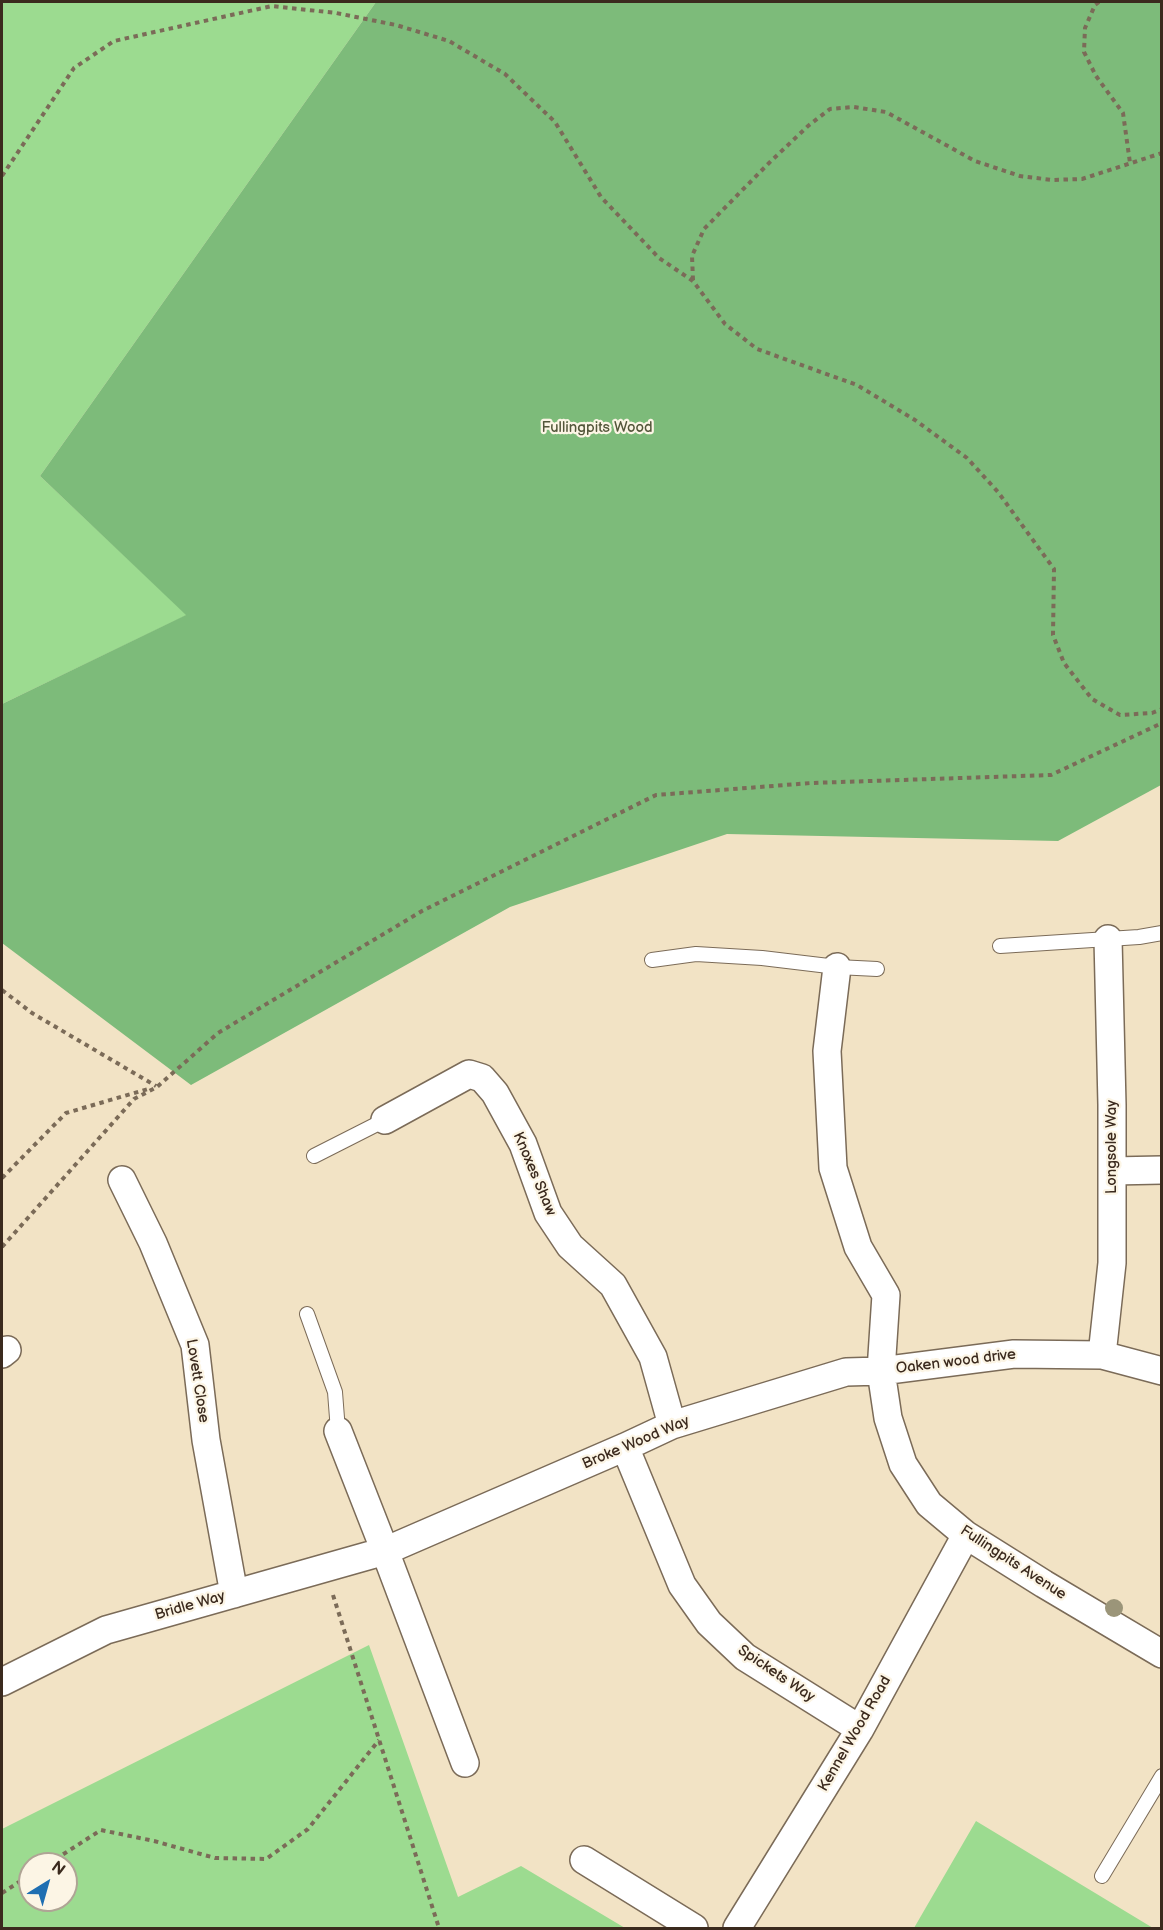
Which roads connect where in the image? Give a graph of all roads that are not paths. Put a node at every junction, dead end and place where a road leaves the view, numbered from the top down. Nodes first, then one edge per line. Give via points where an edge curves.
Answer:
1 (1161, 933) edge
2 (1108, 939) junction
3 (1000, 946) dead end
4 (652, 960) dead end
5 (837, 967) junction
6 (877, 969) dead end
7 (385, 1120) joint
8 (314, 1156) dead end
9 (1161, 1170) edge
10 (1112, 1171) junction
11 (122, 1180) dead end
12 (307, 1314) dead end
13 (1102, 1355) junction
14 (881, 1371) junction
15 (1161, 1371) edge
16 (672, 1425) junction
17 (338, 1431) joint
18 (625, 1447) junction
19 (966, 1535) junction
20 (393, 1547) junction
21 (234, 1594) junction
22 (1161, 1654) edge
23 (2, 1682) edge
24 (860, 1729) junction
25 (465, 1763) dead end
26 (1161, 1776) edge
27 (584, 1860) dead end
28 (1102, 1876) dead end
29 (694, 1929) edge
30 (737, 1929) edge

1 - 2 lane
2 - 3 lane
2 - 10 street, Longsole Way
4 - 5 lane via 696,954
5 - 6 lane
5 - 14 street, Fullingpits Avenue via 827,1051 833,1168 858,1247 886,1295
7 - 8 lane
7 - 16 street, Knoxes Shaw via 470,1074 482,1078 495,1093 523,1144 548,1213 570,1246 613,1285 652,1358
9 - 10 street
10 - 13 street, Longsole Way via 1112,1263
11 - 21 street, Lovett Close via 153,1243 195,1346 206,1440
12 - 17 lane via 336,1392
13 - 14 street, Oaken wood drive via 1014,1354
13 - 15 street
14 - 16 street, Broke Wood Way via 846,1372
14 - 19 street, Fullingpits Avenue via 888,1418 903,1464 929,1504
16 - 18 street, Broke Wood Way
17 - 20 street
18 - 20 street, Broke Wood Way
18 - 24 street, Spickets Way via 682,1585 709,1623 745,1657
19 - 22 street, Fullingpits Avenue
19 - 24 street, Kennel Wood Road
20 - 21 street, Bridle Way
20 - 25 street
21 - 23 street, Bridle Way via 105,1630
24 - 30 street, Kennel Wood Road
26 - 28 lane
27 - 29 street

